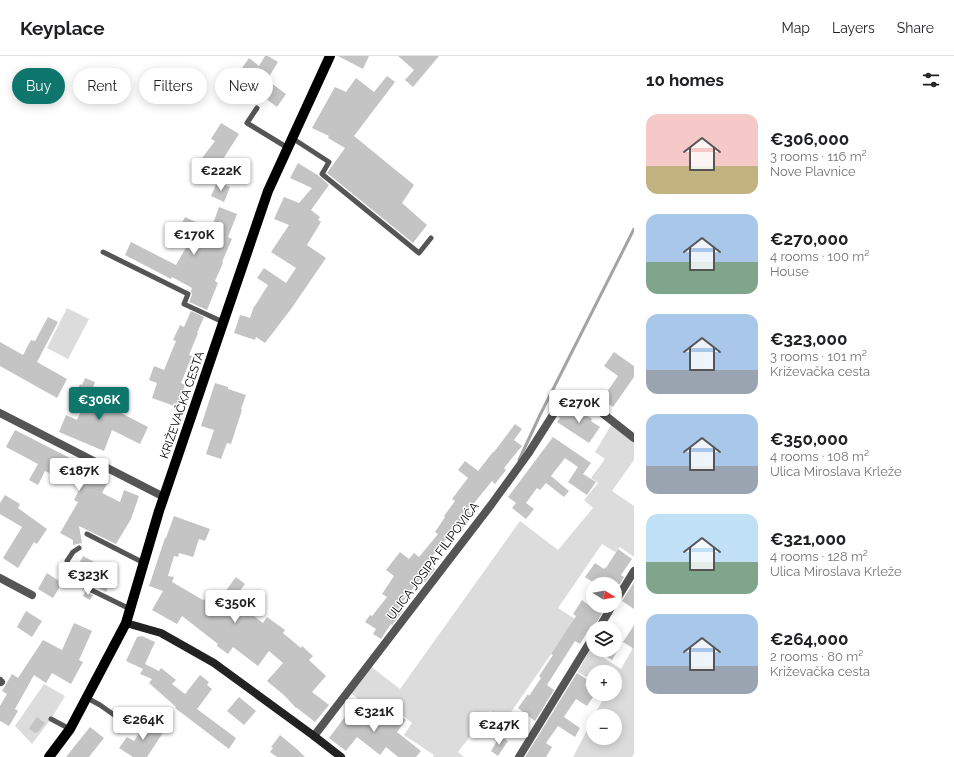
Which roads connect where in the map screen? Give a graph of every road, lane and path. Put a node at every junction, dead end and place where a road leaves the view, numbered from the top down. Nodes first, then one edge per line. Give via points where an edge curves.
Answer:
1 (330, 56) edge
2 (257, 108) dead end
3 (292, 138) junction
4 (288, 148) junction
5 (432, 238) dead end
6 (103, 252) dead end
7 (224, 322) junction
8 (0, 413) edge
9 (634, 438) edge
10 (164, 497) junction
11 (87, 534) dead end
12 (79, 548) dead end
13 (144, 563) junction
14 (634, 571) edge
15 (0, 578) edge
16 (622, 591) edge
17 (32, 595) dead end
18 (130, 609) junction
19 (126, 623) junction
20 (586, 648) edge
21 (87, 698) junction
22 (51, 719) dead end
23 (70, 729) junction
24 (134, 729) dead end
25 (314, 736) junction
26 (49, 757) edge
27 (341, 757) edge
28 (519, 757) edge

1 - 3 main road, KRIŽEVAČKA CESTA
2 - 4 lane via 247,123
3 - 4 main road, KRIŽEVAČKA CESTA
3 - 5 lane via 329,162 322,174 419,253
4 - 7 main road, KRIŽEVAČKA CESTA via 268,191
6 - 7 lane via 188,294 184,304
7 - 10 main road, KRIŽEVAČKA CESTA
8 - 10 street
9 - 25 street, ULICA JOSIPA FILIPOVIĆA via 592,405 582,401 569,400 556,410 491,505
10 - 13 main road, KRIŽEVAČKA CESTA
11 - 13 lane
12 - 18 lane via 67,561 71,573 85,587
13 - 18 main road, KRIŽEVAČKA CESTA
14 - 16 street
15 - 17 street
18 - 19 main road, KRIŽEVAČKA CESTA
19 - 21 main road, KRIŽEVAČKA CESTA
19 - 25 main road via 161,632 214,663
20 - 28 street
21 - 23 main road, KRIŽEVAČKA CESTA
21 - 24 lane
22 - 23 lane
23 - 26 main road, KRIŽEVAČKA CESTA
25 - 27 main road

